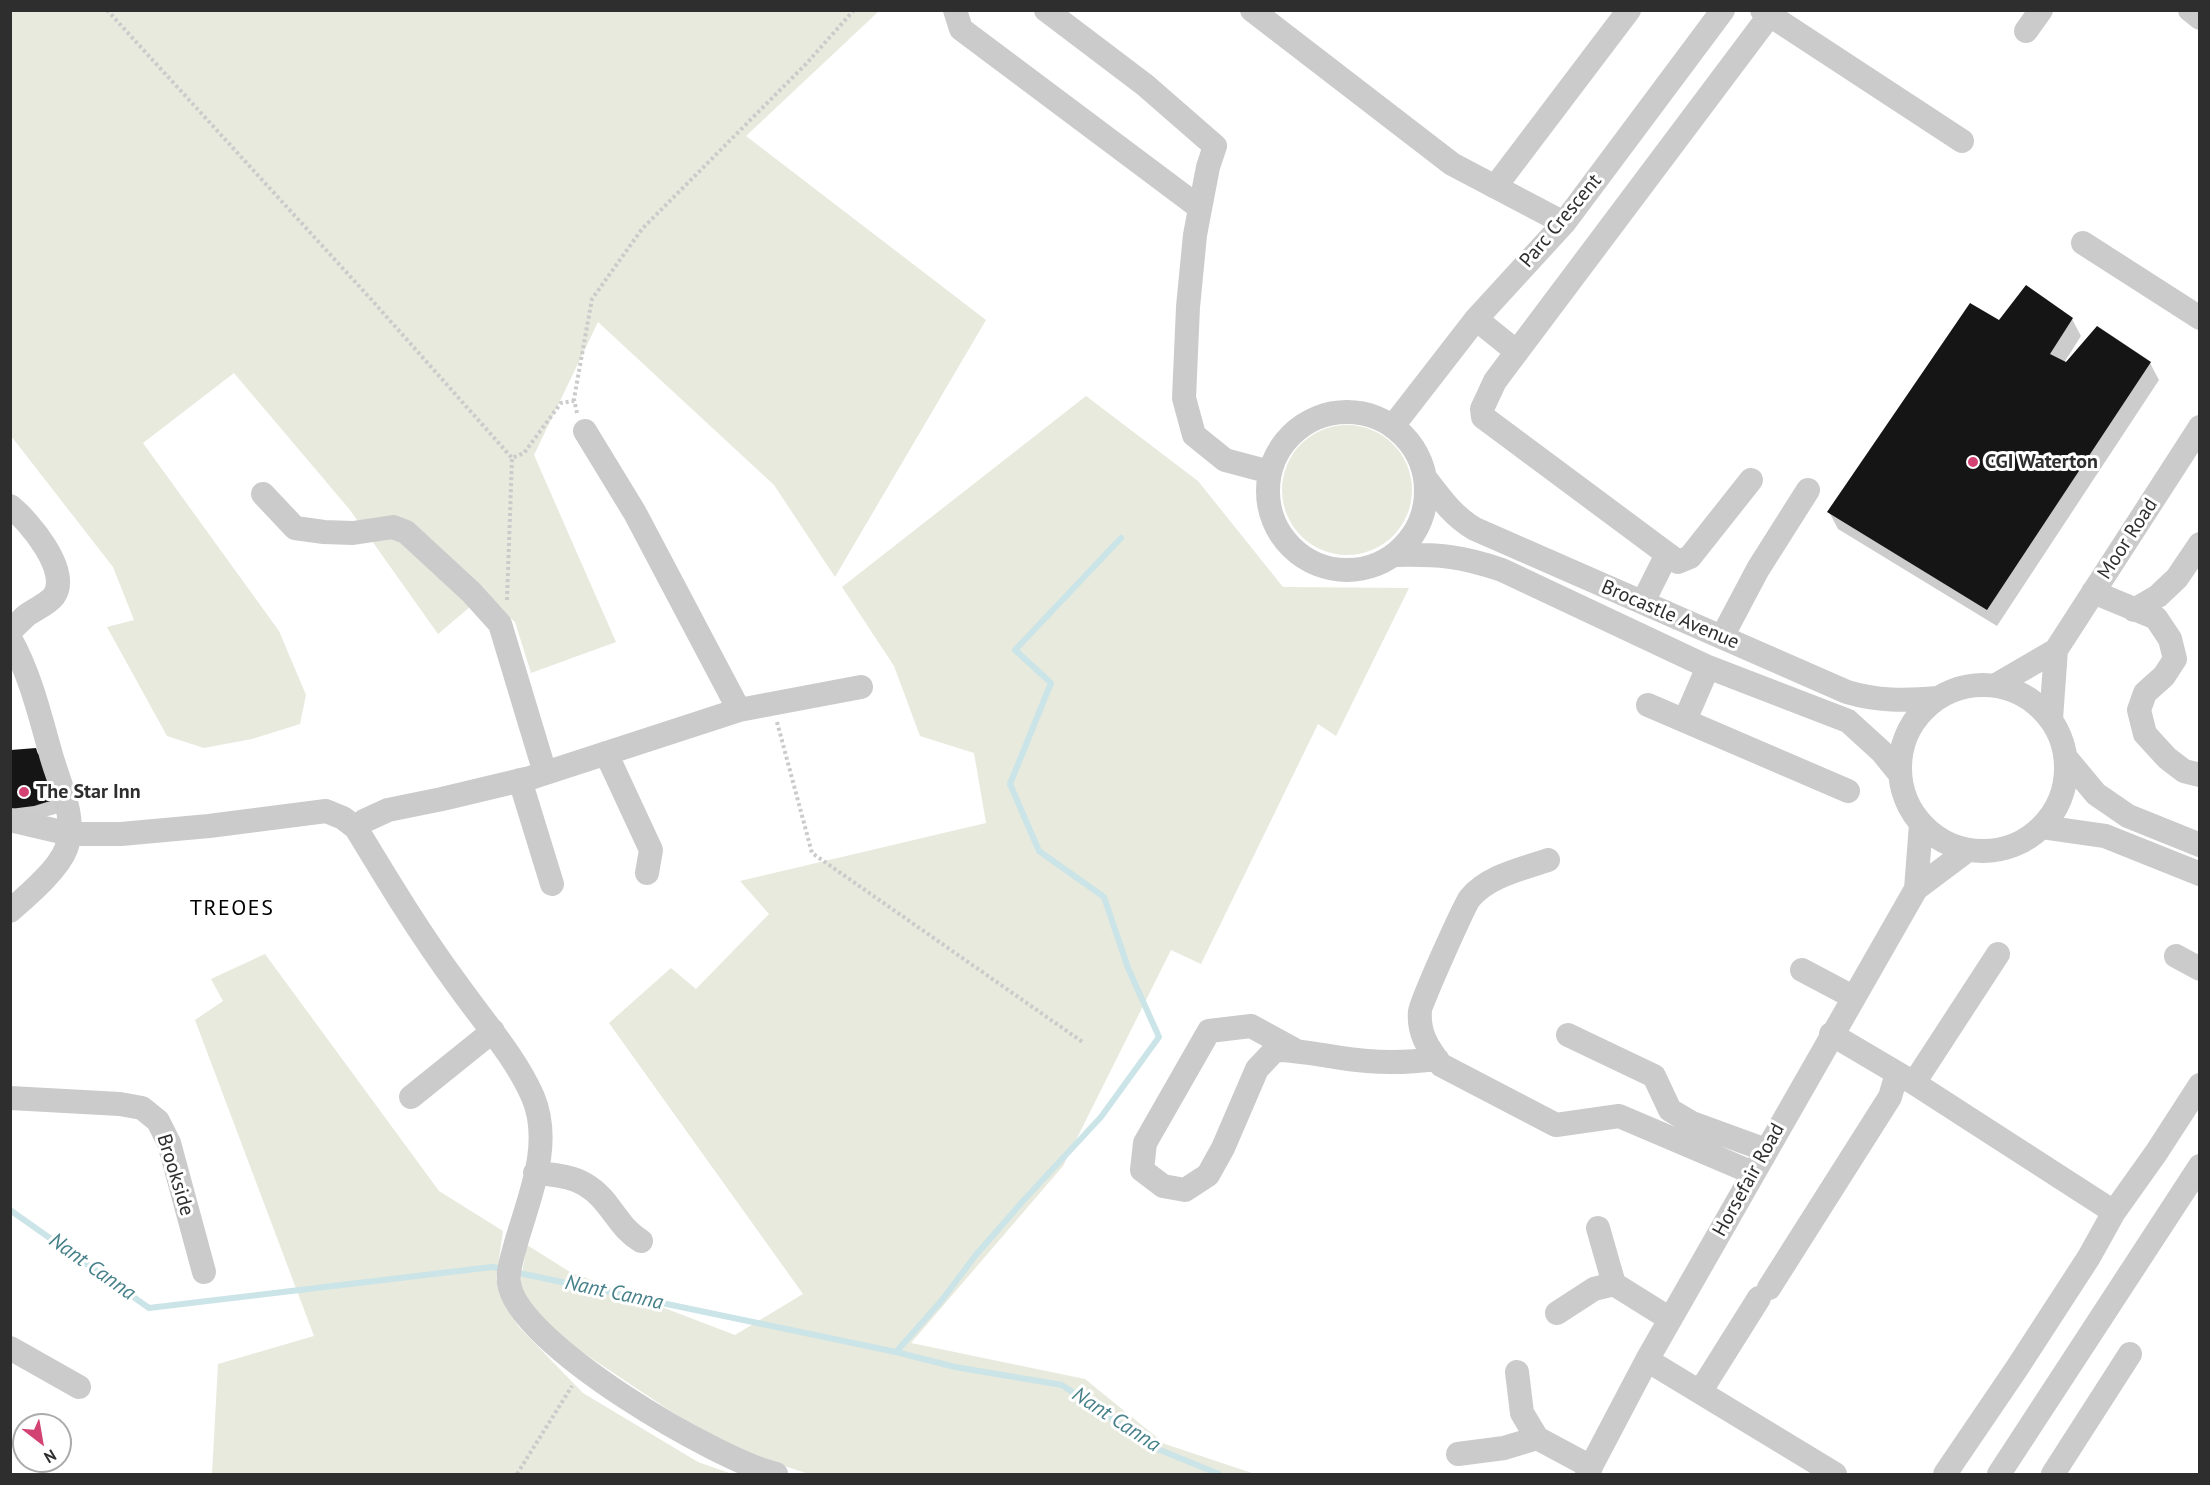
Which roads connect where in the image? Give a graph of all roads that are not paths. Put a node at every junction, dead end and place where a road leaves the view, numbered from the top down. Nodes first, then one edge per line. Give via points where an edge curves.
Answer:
1 (955, 10) edge
2 (1046, 10) edge
3 (1251, 10) edge
4 (1629, 10) edge
5 (2041, 10) edge
6 (2190, 10) edge
7 (1766, 13) edge
8 (1712, 14) edge
9 (2199, 18) edge
10 (2026, 31) dead end
11 (1962, 141) dead end
12 (1495, 187) junction
13 (1200, 208) junction
14 (1564, 223) junction
15 (2083, 243) dead end
16 (2199, 318) edge
17 (1476, 319) junction
18 (1517, 352) junction
19 (1394, 426) junction
20 (2199, 427) edge
21 (585, 431) road end
22 (1270, 472) junction
23 (1426, 479) junction
24 (1751, 480) dead end
25 (1809, 490) dead end
26 (263, 494) dead end
27 (10, 506) edge
28 (2199, 543) edge
29 (1667, 554) junction
30 (1395, 555) junction
31 (2093, 592) junction
32 (1643, 602) junction
33 (2133, 610) junction
34 (10, 631) edge
35 (1722, 637) junction
36 (10, 638) edge
37 (2056, 650) junction
38 (1708, 667) junction
39 (1996, 685) junction
40 (861, 687) dead end
41 (1937, 698) junction
42 (1648, 705) dead end
43 (739, 710) junction
44 (2051, 719) junction
45 (1685, 720) junction
46 (606, 753) junction
47 (2066, 758) junction
48 (545, 773) junction
49 (1899, 773) junction
50 (2199, 775) edge
51 (520, 780) junction
52 (1848, 792) dead end
53 (10, 820) edge
54 (1921, 824) junction
55 (2042, 827) junction
56 (356, 828) junction
57 (70, 834) junction
58 (2199, 845) edge
59 (1968, 850) junction
60 (1548, 860) dead end
61 (647, 873) dead end
62 (2199, 874) edge
63 (552, 884) dead end
64 (1916, 889) junction
65 (10, 911) edge
66 (1998, 954) dead end
67 (2176, 956) dead end
68 (2199, 969) edge
69 (1802, 970) dead end
70 (1853, 997) junction
71 (493, 1031) junction
72 (1831, 1034) junction
73 (1568, 1035) dead end
74 (1295, 1050) junction
75 (1437, 1059) junction
76 (1905, 1078) junction
77 (2199, 1085) edge
78 (411, 1097) dead end
79 (10, 1098) edge
80 (1766, 1150) junction
81 (2199, 1166) edge
82 (535, 1173) junction
83 (1752, 1173) junction
84 (2115, 1212) junction
85 (1598, 1228) dead end
86 (641, 1241) dead end
87 (204, 1272) dead end
88 (1614, 1284) junction
89 (1557, 1313) dead end
90 (1670, 1319) junction
91 (10, 1348) edge
92 (2130, 1354) dead end
93 (1647, 1360) junction
94 (1517, 1372) dead end
95 (79, 1387) dead end
96 (1700, 1392) junction
97 (1537, 1438) junction
98 (1458, 1454) dead end
99 (1589, 1471) edge
100 (776, 1474) edge
101 (1835, 1474) edge
102 (1945, 1474) edge
103 (1999, 1474) edge
104 (2053, 1474) edge

1 - 13 street via 961,29
2 - 13 street via 1145,85 1215,146
3 - 12 street via 1452,164
4 - 12 street
5 - 10 street
6 - 9 street
7 - 11 street
7 - 18 street
8 - 14 street, Parc Crescent
12 - 14 street
13 - 22 street via 1188,307 1184,398 1194,435 1225,460
14 - 17 street, Parc Crescent
15 - 16 street
17 - 18 street
17 - 19 street, Parc Crescent
18 - 29 street via 1495,381 1482,409 1484,417
19 - 22 street via 1352,411 1330,413 1309,421 1292,434 1278,452
19 - 23 street via 1415,449
20 - 31 street, Moor Road
21 - 43 street via 635,513
22 - 30 street via 1271,515 1295,551 1323,566 1355,570
23 - 30 street via 1421,521
23 - 32 street, Brocastle Avenue via 1448,508 1469,526
24 - 29 street via 1690,557 1678,562
25 - 35 street via 1758,569
26 - 48 street via 295,528 353,533 393,527 406,532 471,592 500,624
27 - 34 street via 22,515 55,563 59,584 53,597
28 - 33 street via 2177,578 2158,596
29 - 32 street
30 - 38 street, Brocastle Avenue via 1444,555 1502,570
31 - 33 street
31 - 37 street, Moor Road
32 - 35 street, Brocastle Avenue
33 - 50 street via 2156,618 2170,639 2175,659 2145,693 2139,710 2145,734 2184,771
35 - 41 street, Brocastle Avenue via 1871,699
36 - 57 street via 35,695 68,807
37 - 39 street, Moor Road
37 - 44 street, Moor Road
38 - 45 street
38 - 49 street, Brocastle Avenue via 1848,721
39 - 41 street via 1956,689
39 - 44 street via 2036,703
40 - 43 street
41 - 49 street via 1908,730
42 - 45 street
43 - 46 street
44 - 47 street
45 - 52 street
46 - 48 street
46 - 61 street via 651,850
47 - 55 street via 2066,783 2057,807
47 - 58 street via 2096,794 2128,816
48 - 51 street
49 - 54 street via 1906,800
51 - 56 street via 388,810
51 - 63 street
53 - 57 street
54 - 59 street via 1942,841
54 - 64 street, Horsefair Road
55 - 59 street via 2008,848
55 - 62 street via 2105,836
56 - 57 street via 326,811 121,834
56 - 71 street via 423,937
57 - 65 street via 65,852 43,881
59 - 64 street, Horsefair Road
60 - 75 street via 1491,881 1470,898 1419,1008 1421,1032
64 - 70 street, Horsefair Road
66 - 76 street
67 - 68 street
69 - 70 street
70 - 72 street, Horsefair Road
71 - 78 street
71 - 82 street via 527,1087 540,1118
72 - 76 street
72 - 80 street, Horsefair Road
73 - 80 street via 1654,1076 1670,1110 1685,1119
74 - 74 street via 1275,1050 1257,1069 1208,1175 1185,1190 1163,1186 1142,1170 1145,1143 1209,1031 1251,1026
74 - 75 street via 1366,1061
75 - 83 street via 1441,1065 1556,1125 1619,1116
76 - 84 street
76 - 96 street
77 - 84 street
79 - 87 street, Brookside via 120,1104 142,1108 158,1121 169,1143
80 - 83 street, Horsefair Road
81 - 103 street
82 - 86 street via 562,1175 583,1184 606,1202 624,1228
82 - 100 street via 510,1272 516,1302 528,1318 583,1368 683,1432 737,1461
83 - 90 street, Horsefair Road
84 - 102 street
85 - 88 street
88 - 89 street via 1594,1289
88 - 90 street
90 - 93 street, Horsefair Road
91 - 95 street
92 - 104 street
93 - 96 street
93 - 99 street, Horsefair Road
94 - 97 street via 1522,1413
96 - 101 street
97 - 98 street via 1504,1448
97 - 99 street

